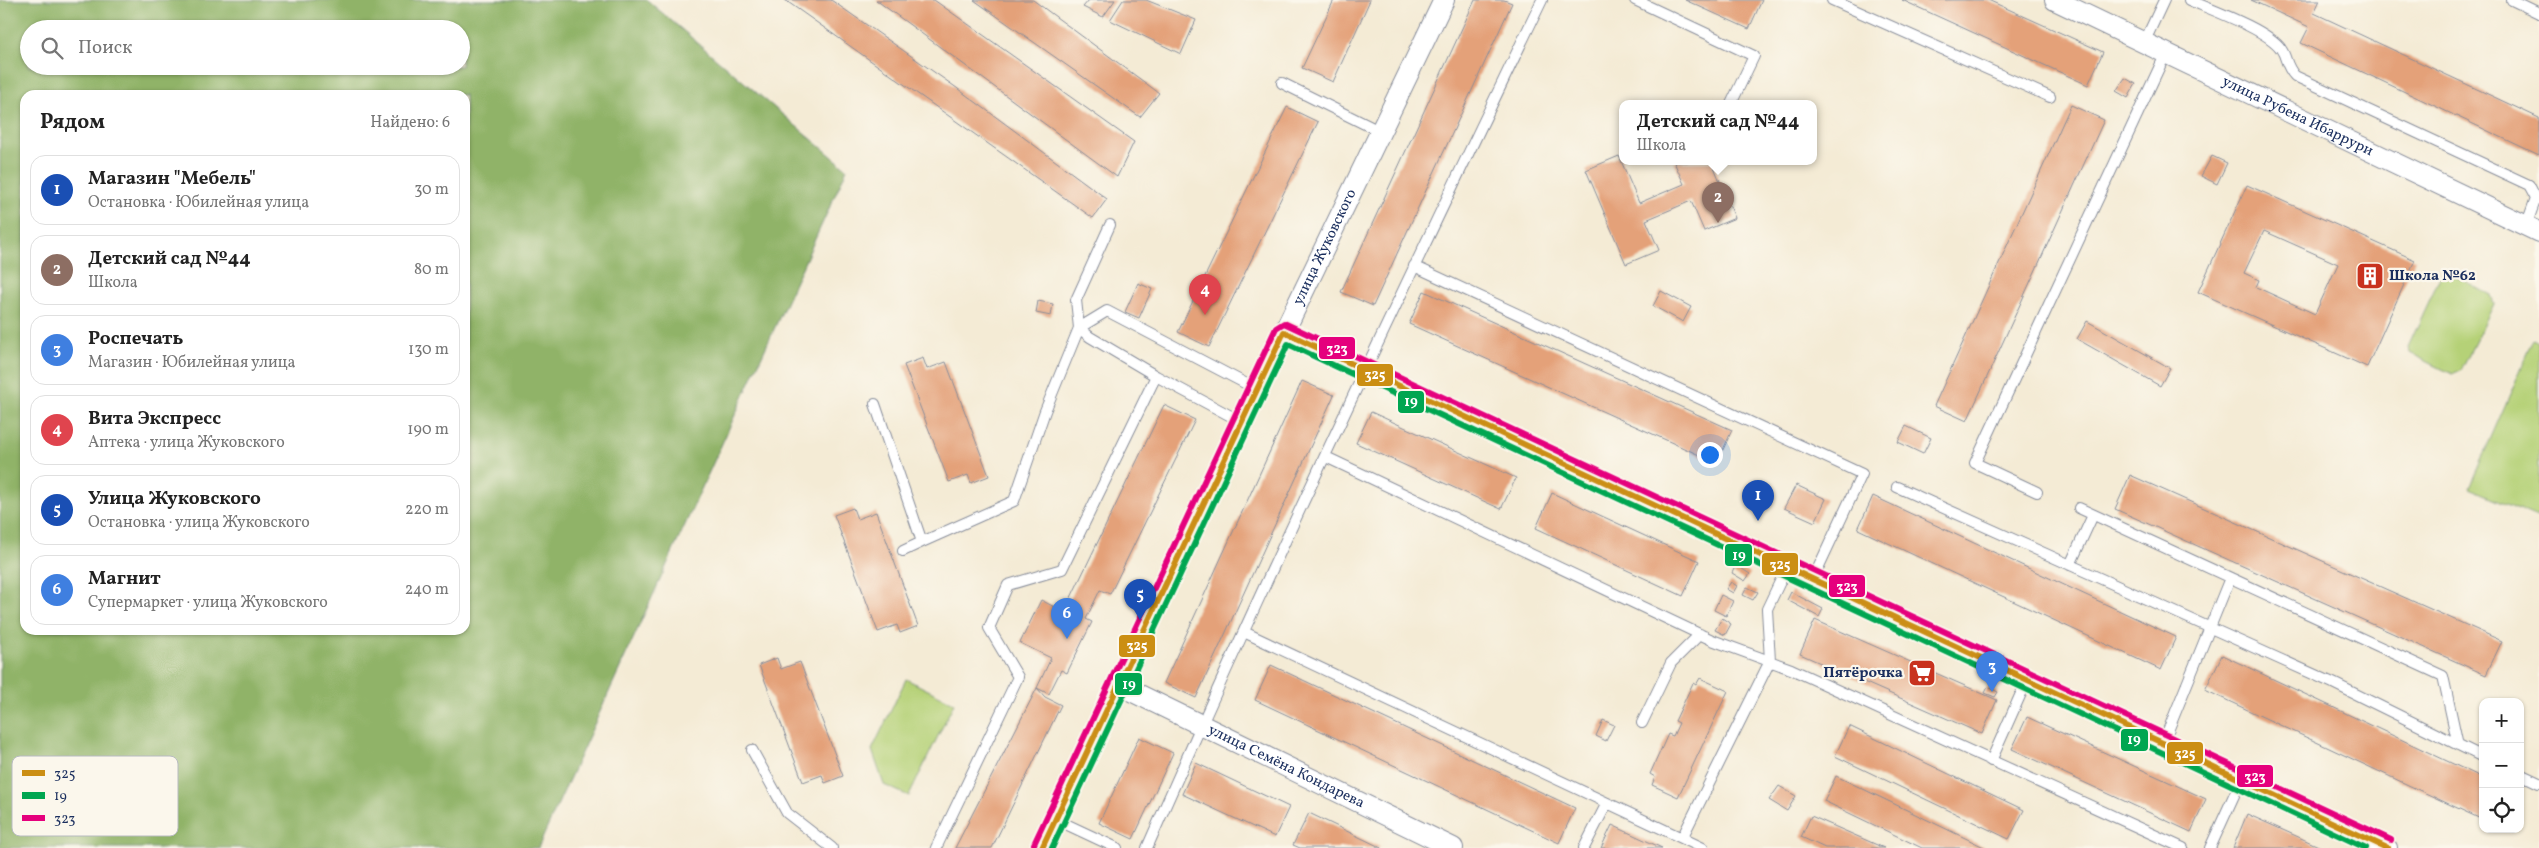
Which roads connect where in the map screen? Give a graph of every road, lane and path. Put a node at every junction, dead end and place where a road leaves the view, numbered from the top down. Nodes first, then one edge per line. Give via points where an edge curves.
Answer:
1 (1444, 0) edge
2 (1542, 0) edge
3 (1635, 0) edge
4 (1832, 0) edge
5 (2055, 0) edge
6 (2164, 0) edge
7 (2189, 0) edge
8 (2512, 0) edge
9 (2539, 13) edge
10 (2144, 43) junction
11 (2166, 53) junction
12 (1282, 83) dead end
13 (2050, 97) dead end
14 (1733, 100) edge
15 (1381, 132) junction
16 (1110, 225) dead end
17 (2533, 229) edge
18 (1414, 266) junction
19 (1080, 328) junction
20 (1284, 332) junction
21 (1364, 369) junction
22 (1156, 376) junction
23 (1258, 390) junction
24 (875, 404) dead end
25 (1242, 422) junction
26 (1326, 458) junction
27 (1897, 487) dead end
28 (2037, 492) dead end
29 (2079, 508) dead end
30 (2093, 514) junction
31 (922, 542) junction
32 (903, 551) dead end
33 (2070, 565) junction
34 (1787, 567) junction
35 (2230, 578) junction
36 (1813, 579) junction
37 (2210, 628) junction
38 (1244, 632) junction
39 (1700, 634) junction
40 (1770, 661) junction
41 (2028, 680) junction
42 (1119, 685) junction
43 (1201, 724) junction
44 (1642, 724) dead end
45 (2163, 743) junction
46 (2458, 745) junction
47 (752, 750) dead end
48 (2479, 755) edge
49 (1991, 760) junction
50 (2524, 776) edge
51 (2241, 780) junction
52 (2539, 783) edge
53 (1607, 803) junction
54 (1055, 819) junction
55 (1682, 838) junction
56 (832, 848) edge
57 (936, 848) edge
58 (1042, 848) edge
59 (1117, 848) edge
60 (1147, 848) edge
61 (1453, 848) edge
62 (1584, 848) edge
63 (1703, 848) edge
64 (2183, 848) edge
65 (2210, 848) edge
66 (2387, 848) edge

1 - 15 street, улица Жуковского
2 - 18 lane
3 - 14 lane via 1754,56
4 - 13 lane
5 - 10 street, улица Рубена Ибаррури
6 - 10 lane
7 - 17 lane via 2267,36 2282,49 2287,66 2295,76 2529,184 2536,198
8 - 9 lane
10 - 11 street, улица Рубена Ибаррури
11 - 17 street, улица Рубена Ибаррури
11 - 28 lane via 1975,463
12 - 15 lane
15 - 20 street, улица Жуковского
16 - 19 lane via 1076,300
18 - 21 lane
18 - 36 lane via 1862,474
19 - 22 lane
19 - 23 lane via 1107,311
19 - 31 lane via 1014,501
20 - 21 street
20 - 23 street, улица Жуковского
21 - 26 lane
21 - 34 street
22 - 25 lane
22 - 57 lane via 1062,569 1008,585 989,628 1018,677
23 - 25 street, улица Жуковского
24 - 31 lane
25 - 42 street, улица Жуковского
26 - 38 lane
26 - 39 lane
27 - 33 lane
29 - 30 lane
30 - 33 lane
30 - 35 lane
31 - 32 lane
33 - 37 lane
34 - 36 street
34 - 40 lane via 1767,609
35 - 37 lane
35 - 46 lane via 2443,676
36 - 41 street
37 - 45 lane
37 - 46 lane via 2333,683
38 - 43 lane
38 - 53 lane
39 - 40 lane
39 - 44 lane via 1671,663
40 - 49 lane
40 - 55 lane
41 - 45 street
41 - 49 lane
42 - 43 street, улица Семёна Кондарева
42 - 54 street, улица Жуковского
43 - 60 lane
43 - 61 street, улица Семёна Кондарева
45 - 51 street
46 - 48 lane
47 - 56 lane via 787,813
49 - 64 lane
50 - 52 lane
51 - 65 lane
51 - 66 street
53 - 55 lane
53 - 62 lane
54 - 58 street, улица Жуковского
54 - 59 lane
55 - 63 lane

